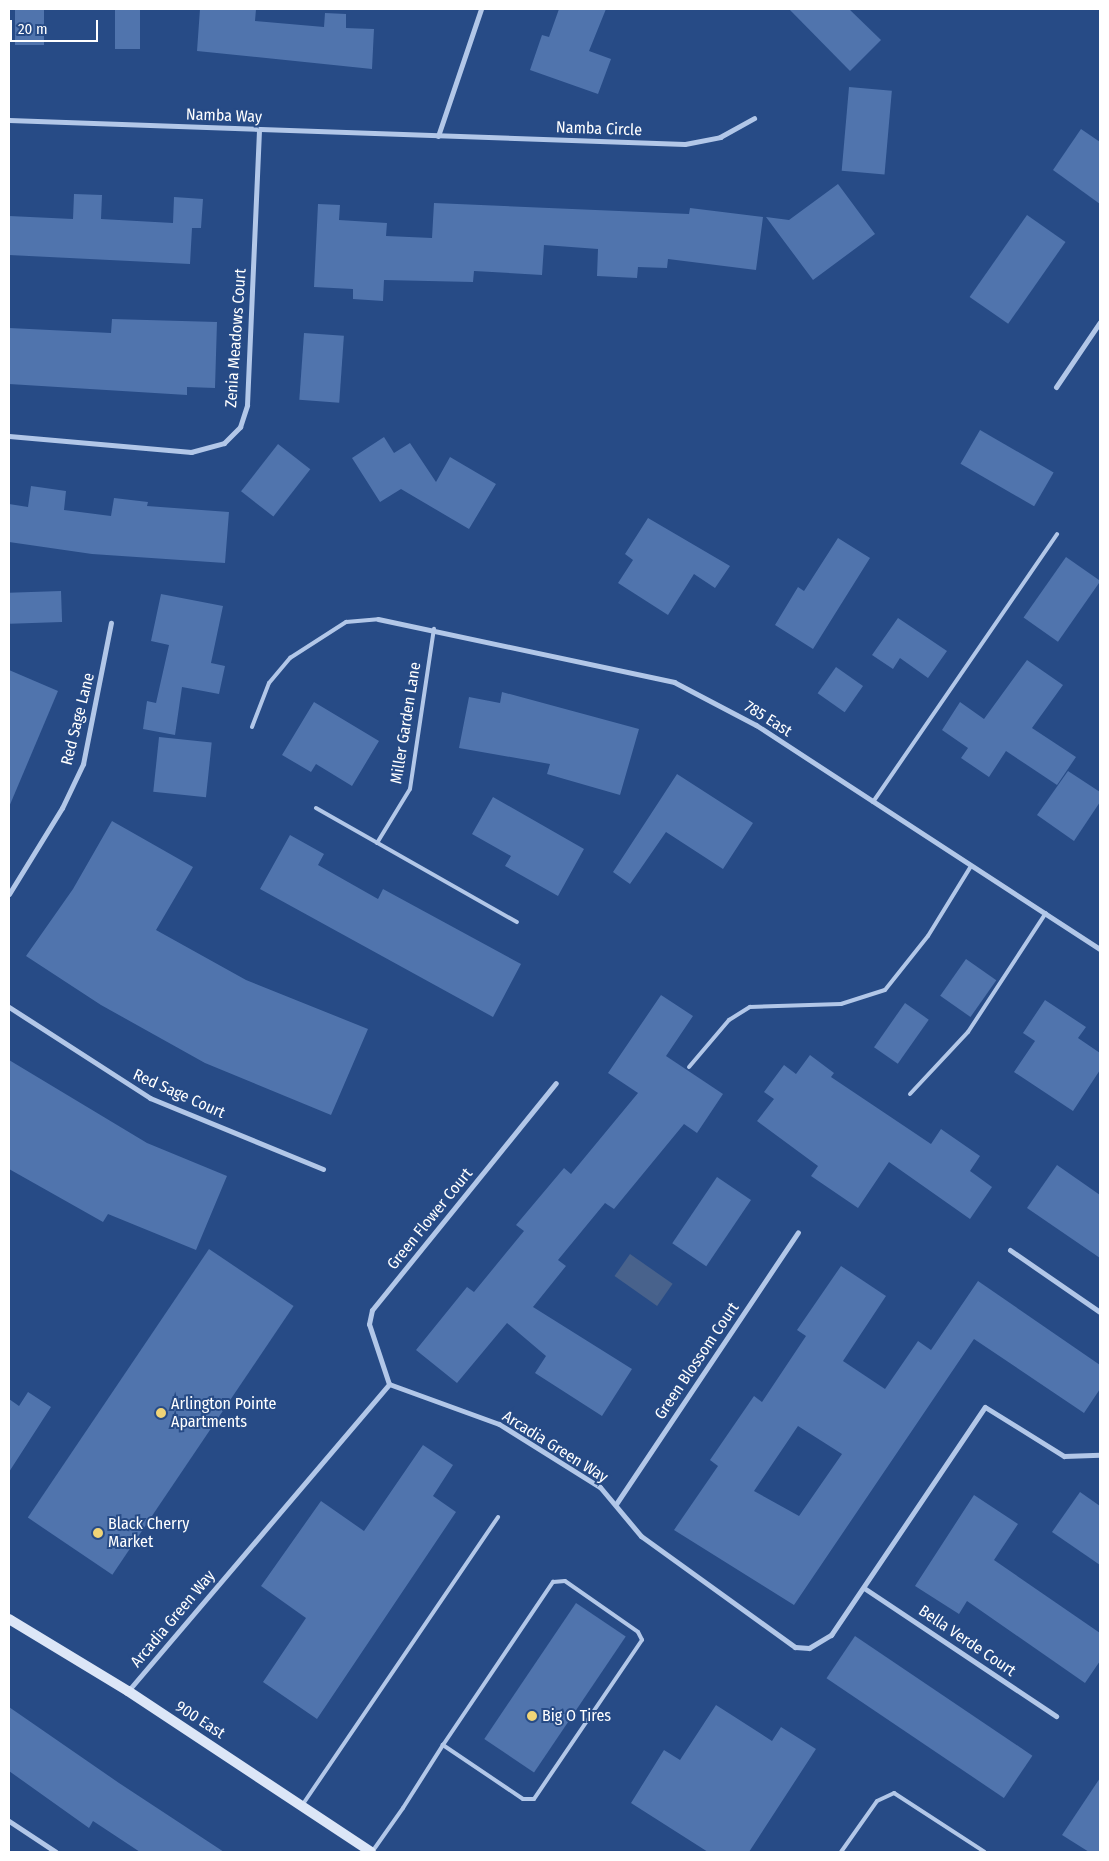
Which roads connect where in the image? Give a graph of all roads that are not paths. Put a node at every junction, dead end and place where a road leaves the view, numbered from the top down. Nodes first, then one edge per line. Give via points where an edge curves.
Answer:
1 (481, 9) edge
2 (754, 118) dead end
3 (9, 120) edge
4 (259, 130) junction
5 (438, 136) junction
6 (1100, 322) edge
7 (1056, 388) dead end
8 (9, 436) edge
9 (1057, 534) dead end
10 (378, 619) joint
11 (111, 623) dead end
12 (434, 629) junction
13 (252, 727) dead end
14 (873, 802) junction
15 (316, 808) dead end
16 (377, 843) junction
17 (971, 866) junction
18 (9, 894) edge
19 (1046, 913) junction
20 (517, 922) dead end
21 (1100, 949) edge
22 (9, 1007) edge
23 (689, 1067) dead end
24 (556, 1083) dead end
25 (910, 1094) dead end
26 (323, 1169) dead end
27 (798, 1232) dead end
28 (1010, 1250) dead end
29 (1100, 1312) edge
30 (389, 1384) junction
31 (1100, 1455) edge
32 (616, 1504) junction
33 (498, 1517) dead end
34 (864, 1588) junction
35 (9, 1619) edge
36 (128, 1691) junction
37 (1056, 1716) dead end
38 (443, 1744) junction
39 (302, 1804) junction
40 (9, 1820) edge
41 (56, 1852) edge
42 (371, 1852) edge
43 (842, 1852) edge
44 (986, 1852) edge

1 - 5 street
2 - 5 street, Namba Circle via 720,137 685,144
3 - 4 street, Namba Way
4 - 5 street, Namba Way
4 - 8 street, Zenia Meadows Court via 247,405 240,427 224,442 191,452
6 - 7 street
9 - 14 lane
10 - 12 street, 785 East
10 - 13 lane via 346,622 290,658 269,684
11 - 18 street, Red Sage Lane via 83,764 62,808
12 - 14 street, 785 East via 674,682 756,725
12 - 16 lane, Miller Garden Lane via 410,788
14 - 17 street, 785 East
15 - 16 lane
16 - 20 lane
17 - 19 street, 785 East
17 - 23 lane via 928,936 885,990 841,1004 750,1007 728,1020
19 - 21 street, 785 East
19 - 25 lane via 968,1032
22 - 26 street, Red Sage Court via 150,1098
24 - 30 street, Green Flower Court via 372,1310 369,1324
27 - 32 street, Green Blossom Court
28 - 29 street
30 - 32 street, Arcadia Green Way via 499,1424 600,1487
30 - 36 street, Arcadia Green Way
31 - 34 street, Arcadia Green Way via 1064,1456 985,1407
32 - 34 street, Arcadia Green Way via 641,1536 795,1648 809,1648 831,1635
33 - 39 lane
34 - 37 street, Bella Verde Court
35 - 36 main road, 900 East
36 - 39 main road, 900 East
38 - 38 lane via 553,1582 565,1581 638,1632 642,1640 534,1799 523,1799
38 - 42 lane
39 - 42 main road, 900 East
40 - 41 street
43 - 44 lane via 876,1801 894,1793

